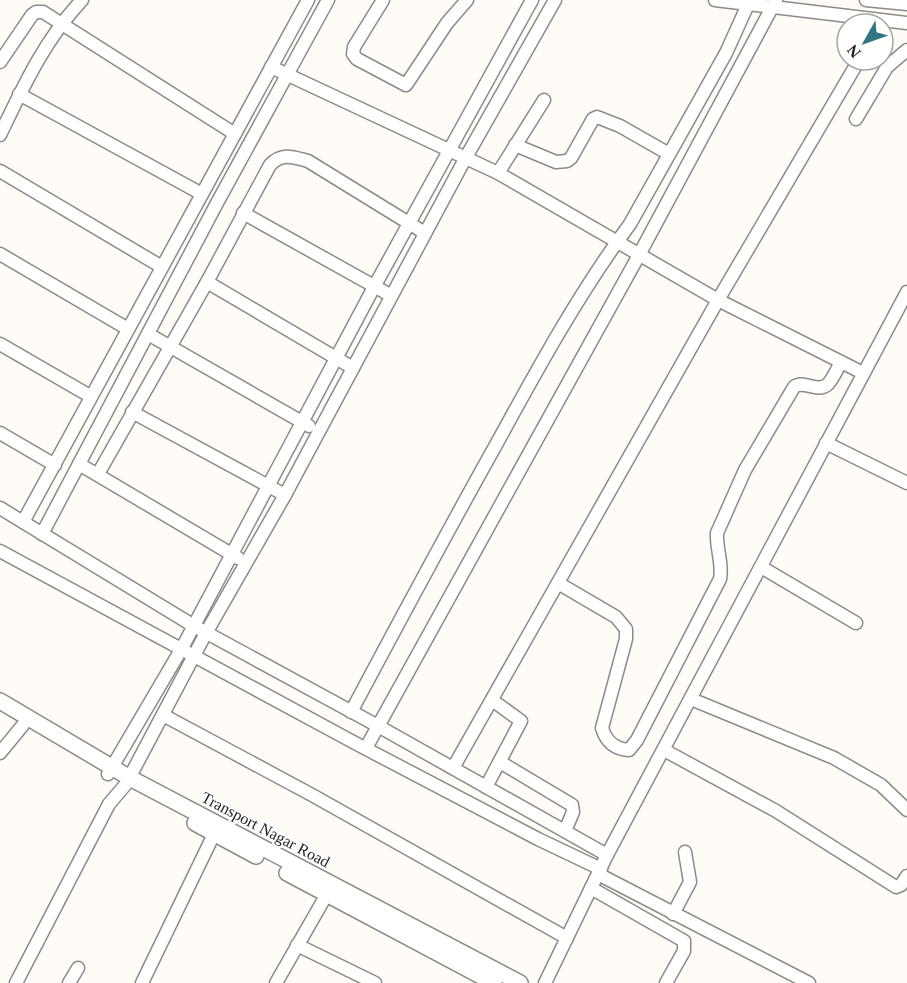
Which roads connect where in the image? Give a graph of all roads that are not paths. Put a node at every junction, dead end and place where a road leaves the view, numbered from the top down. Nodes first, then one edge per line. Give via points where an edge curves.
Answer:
1 (82, 0) edge
2 (308, 0) edge
3 (328, 0) edge
4 (383, 0) edge
5 (467, 0) edge
6 (532, 0) edge
7 (555, 0) edge
8 (715, 0) edge
9 (866, 0) edge
10 (749, 2) edge
11 (774, 4) edge
12 (907, 4) edge
13 (835, 14) edge
14 (60, 24) junction
15 (907, 50) edge
16 (0, 62) edge
17 (271, 67) junction
18 (852, 72) edge
19 (287, 76) junction
20 (20, 94) junction
21 (544, 100) dead end
22 (856, 119) dead end
23 (235, 134) junction
24 (0, 135) edge
25 (515, 145) junction
26 (448, 151) junction
27 (669, 154) junction
28 (465, 159) junction
29 (0, 171) edge
30 (498, 173) junction
31 (202, 194) junction
32 (243, 213) junction
33 (409, 224) junction
34 (425, 233) junction
35 (616, 241) junction
36 (0, 255) edge
37 (639, 255) junction
38 (162, 267) junction
39 (207, 282) junction
40 (374, 286) junction
41 (907, 292) edge
42 (390, 296) junction
43 (718, 300) junction
44 (128, 329) junction
45 (148, 334) junction
46 (0, 344) edge
47 (170, 347) junction
48 (338, 358) junction
49 (841, 362) junction
50 (353, 368) junction
51 (863, 373) junction
52 (90, 396) junction
53 (132, 412) junction
54 (303, 423) junction
55 (318, 431) junction
56 (0, 433) edge
57 (826, 443) junction
58 (80, 464) junction
59 (55, 465) junction
60 (98, 474) junction
61 (907, 483) edge
62 (268, 485) junction
63 (285, 495) junction
64 (0, 508) edge
65 (23, 522) junction
66 (42, 534) junction
67 (0, 551) edge
68 (233, 555) junction
69 (247, 563) junction
70 (761, 567) junction
71 (558, 583) junction
72 (856, 622) dead end
73 (194, 626) junction
74 (206, 633) junction
75 (182, 648) junction
76 (195, 656) junction
77 (492, 699) junction
78 (691, 699) junction
79 (0, 701) edge
80 (0, 711) edge
81 (351, 712) junction
82 (164, 715) junction
83 (23, 725) junction
84 (378, 726) junction
85 (366, 748) junction
86 (1, 749) edge
87 (664, 750) junction
88 (500, 762) junction
89 (453, 768) junction
90 (110, 771) junction
91 (128, 781) junction
92 (486, 787) junction
93 (907, 810) edge
94 (565, 831) junction
95 (214, 834) junction
96 (685, 852) dead end
97 (607, 855) junction
98 (599, 872) junction
99 (907, 876) edge
100 (591, 888) junction
101 (327, 894) junction
102 (673, 914) junction
103 (567, 938) junction
104 (297, 945) junction
105 (78, 968) dead end
106 (351, 978) edge
107 (16, 983) edge
108 (69, 983) edge
109 (142, 983) edge
110 (276, 983) edge
111 (375, 983) edge
112 (494, 983) edge
113 (520, 983) edge
114 (545, 983) edge
115 (666, 983) edge
116 (809, 983) edge

1 - 14 street
2 - 17 street
3 - 19 street
4 - 5 street via 353,54 406,85
6 - 26 street
7 - 28 street
8 - 10 street
9 - 12 street
10 - 11 street
10 - 27 street via 726,53
11 - 13 street
11 - 37 street
14 - 16 street via 43,12 36,12
14 - 20 street
14 - 23 street
15 - 22 street via 887,67
17 - 19 street
17 - 23 street
18 - 43 street
19 - 26 street
19 - 45 street
20 - 24 street
20 - 31 street
21 - 25 street
23 - 31 street
25 - 27 street via 556,162 567,162 597,117
25 - 30 street
26 - 28 street
26 - 33 street
27 - 35 street via 630,224
28 - 30 street
28 - 34 street
29 - 38 street
30 - 35 street
31 - 38 street
32 - 33 street via 270,165 281,156 291,156 331,174
32 - 39 street
32 - 40 street
33 - 34 street
33 - 40 street
34 - 42 street
35 - 37 street
35 - 81 street via 562,326
36 - 44 street
37 - 43 street
37 - 84 street
38 - 44 street
39 - 47 street
39 - 48 street
40 - 42 street
40 - 48 street
41 - 51 street
42 - 50 street
43 - 49 street
43 - 71 street
44 - 52 street
45 - 47 street
45 - 58 street
46 - 52 street
47 - 53 street
47 - 54 street
48 - 50 street
48 - 54 street
49 - 51 street
49 - 71 street via 823,387 794,387 745,470 717,533 720,579 637,740 628,750 609,743 602,728 626,629 616,617
50 - 55 street
51 - 57 street
52 - 59 street
53 - 60 street
53 - 62 street
54 - 55 street
54 - 62 street
55 - 63 street
56 - 59 street
57 - 61 street
57 - 70 street
58 - 60 street
58 - 66 street
59 - 65 street
60 - 68 street
62 - 63 street
62 - 68 street
63 - 69 street
64 - 65 street
65 - 66 street
66 - 73 street
67 - 75 street
68 - 69 street
68 - 73 street
69 - 74 street
70 - 72 street
70 - 78 street
71 - 77 street
73 - 74 street
73 - 75 street
74 - 76 street
74 - 81 street
75 - 76 street
75 - 90 street
76 - 82 street
76 - 85 street
77 - 88 street via 521,721
77 - 89 street
78 - 87 street
78 - 93 street via 834,758 881,785
79 - 90 main road, Transport Nagar Road
80 - 83 main road, Transport Nagar Road
81 - 84 street
82 - 91 street
82 - 103 street
83 - 86 street
83 - 90 main road, Transport Nagar Road
84 - 85 street
84 - 89 street
85 - 98 street
87 - 97 street
87 - 99 street via 776,811 896,887
88 - 92 street
88 - 94 street via 572,805
89 - 92 street
90 - 91 main road, Transport Nagar Road
91 - 95 main road, Transport Nagar Road
91 - 107 street via 109,804
91 - 113 main road, Transport Nagar Road
92 - 94 street
94 - 97 street
95 - 101 main road, Transport Nagar Road
95 - 109 street
96 - 102 street via 690,882
97 - 98 street
98 - 100 street
98 - 102 street
100 - 103 street
100 - 115 street via 684,941 684,951
101 - 104 street
101 - 112 main road, Transport Nagar Road
102 - 116 street
103 - 114 street
104 - 106 street
104 - 110 street
105 - 108 street
106 - 111 street

